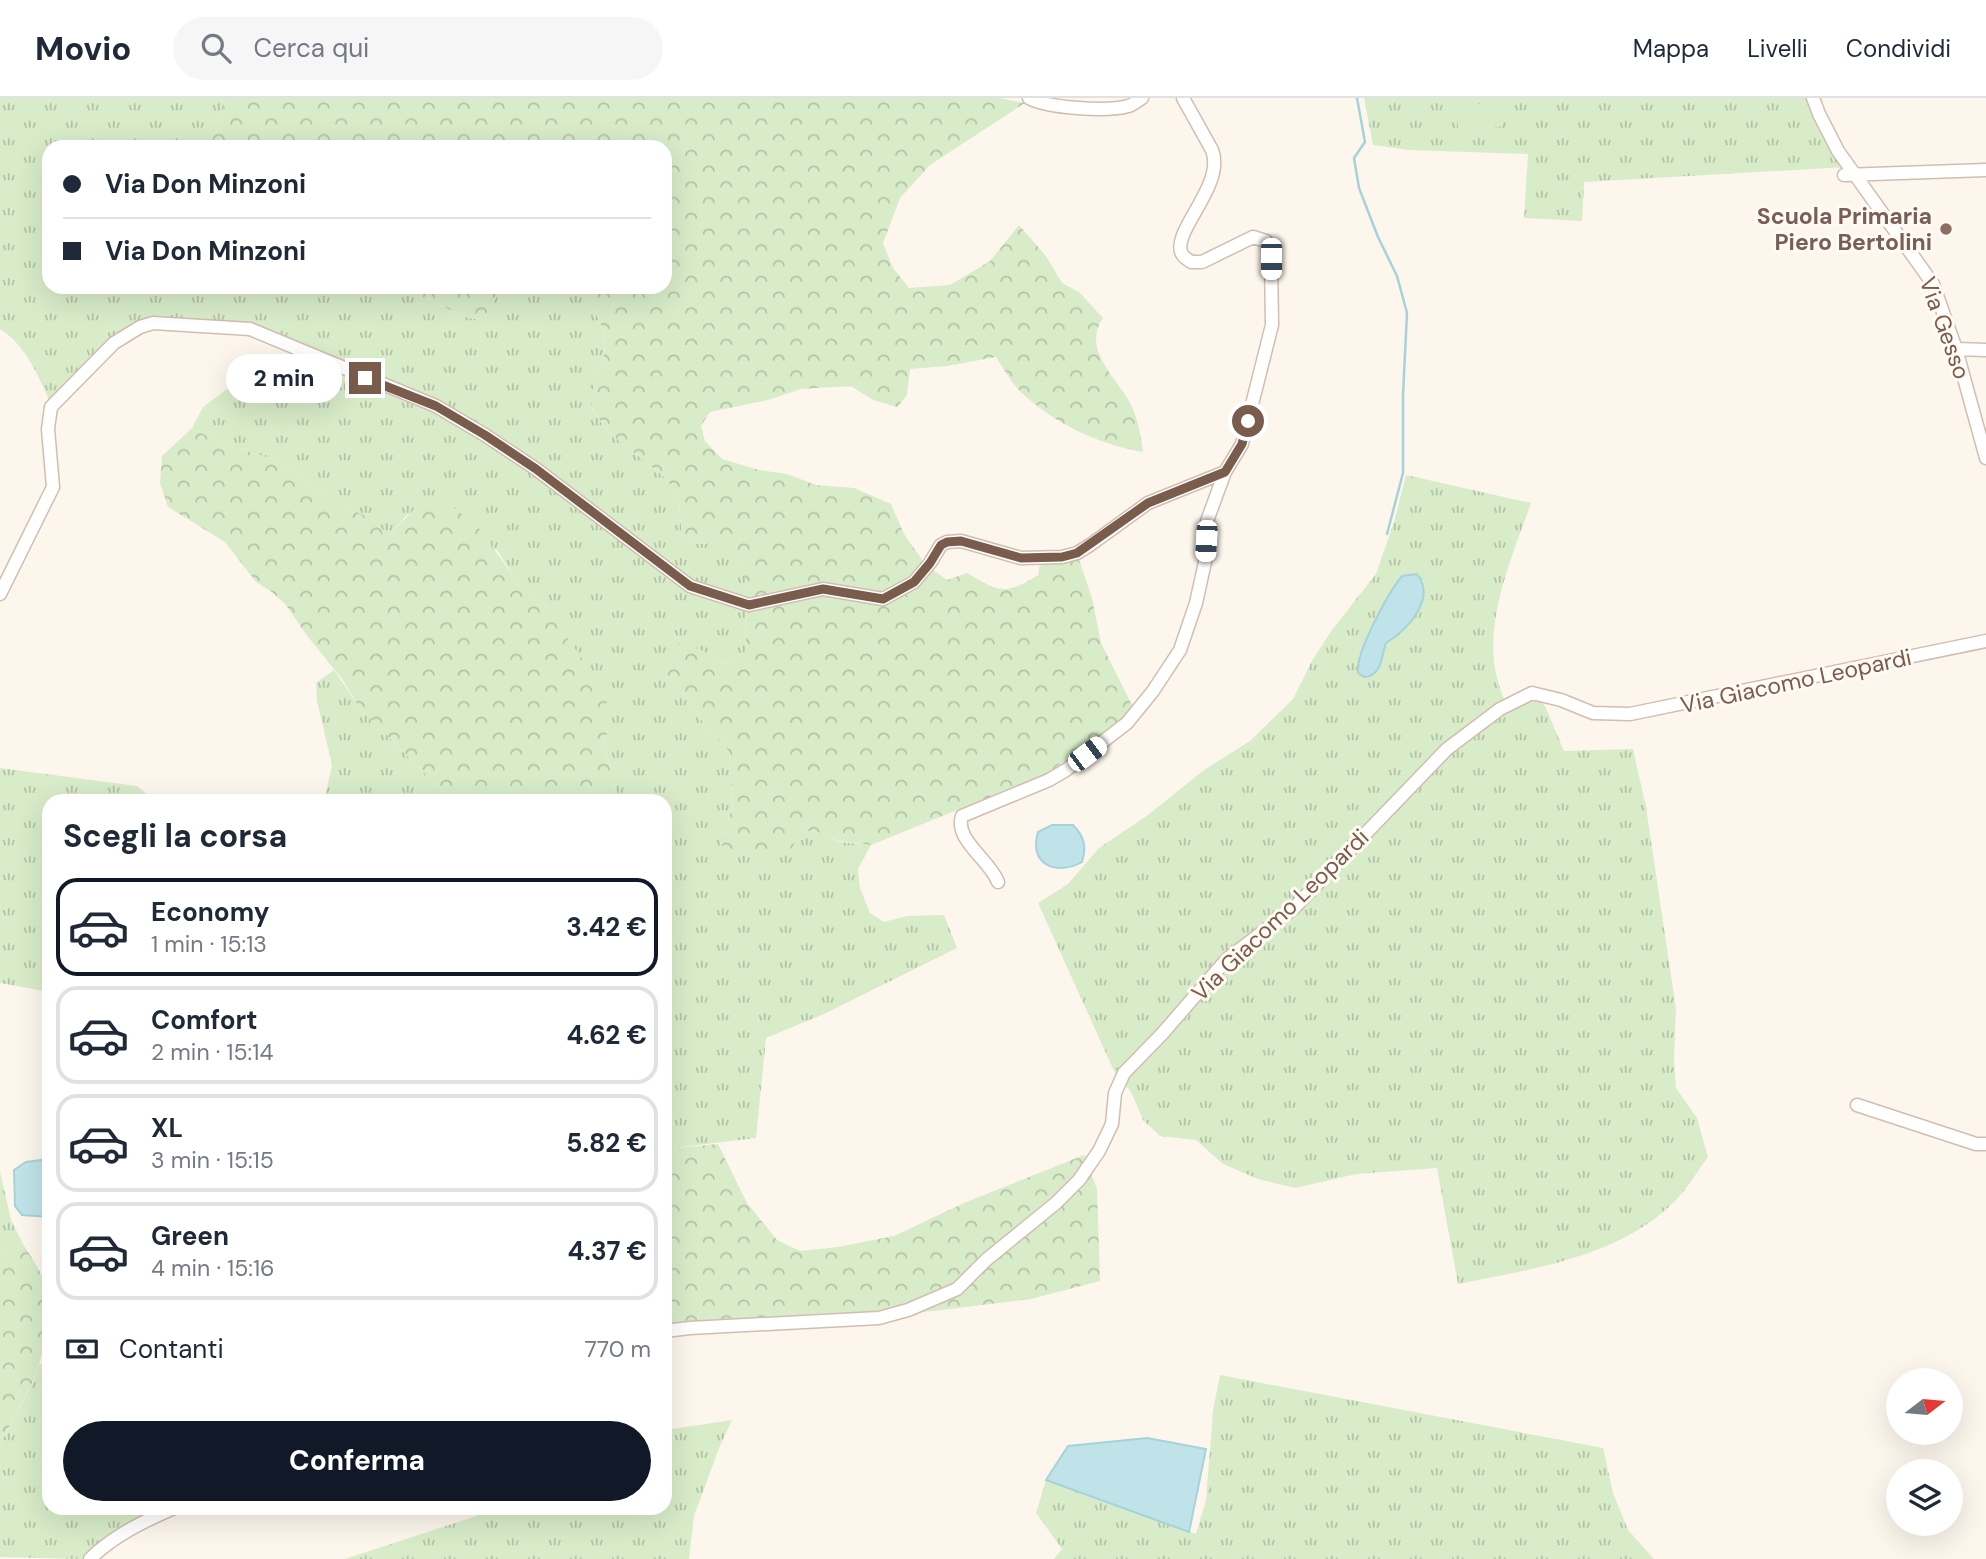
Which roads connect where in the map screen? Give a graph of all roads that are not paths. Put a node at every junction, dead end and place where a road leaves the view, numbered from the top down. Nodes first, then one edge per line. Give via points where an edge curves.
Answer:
1 (1029, 98) edge
2 (1142, 98) edge
3 (1183, 98) edge
4 (1813, 98) edge
5 (1986, 170) edge
6 (1850, 175) junction
7 (1956, 349) junction
8 (1986, 350) edge
9 (1980, 410) edge
10 (1986, 458) edge
11 (1225, 472) junction
12 (0, 594) edge
13 (1986, 640) edge
14 (998, 882) dead end
15 (1857, 1105) dead end
16 (1985, 1145) edge
17 (672, 1330) edge
18 (156, 1515) edge
19 (90, 1559) edge

1 - 2 street via 1041,104 1092,108 1128,106
3 - 11 street via 1215,164 1212,182 1180,243 1182,255 1191,262 1202,262 1253,237 1266,241 1271,259 1272,325 1242,444
4 - 6 street, Via Gesso
5 - 6 street
6 - 7 street, Via Gesso via 1932,282
7 - 8 street
7 - 9 street, Via Gesso
9 - 10 street, Via Gesso
11 - 12 street via 1148,503 1077,553 1021,558 961,541 947,542 914,582 883,599 823,589 749,605 690,586 536,469 436,406 250,329 153,323 114,343 51,407 52,487
11 - 14 street via 1207,520 1205,562 1196,603 1180,650 1153,691 1127,723 1066,770 962,816 965,837
13 - 17 street, Via Giacomo Leopardi via 1630,714 1593,713 1532,693 1500,709 1447,750 1293,909 1227,959 1124,1073 1115,1093 1112,1124 1079,1180 957,1289 879,1318
15 - 16 street
18 - 19 street via 113,1539

